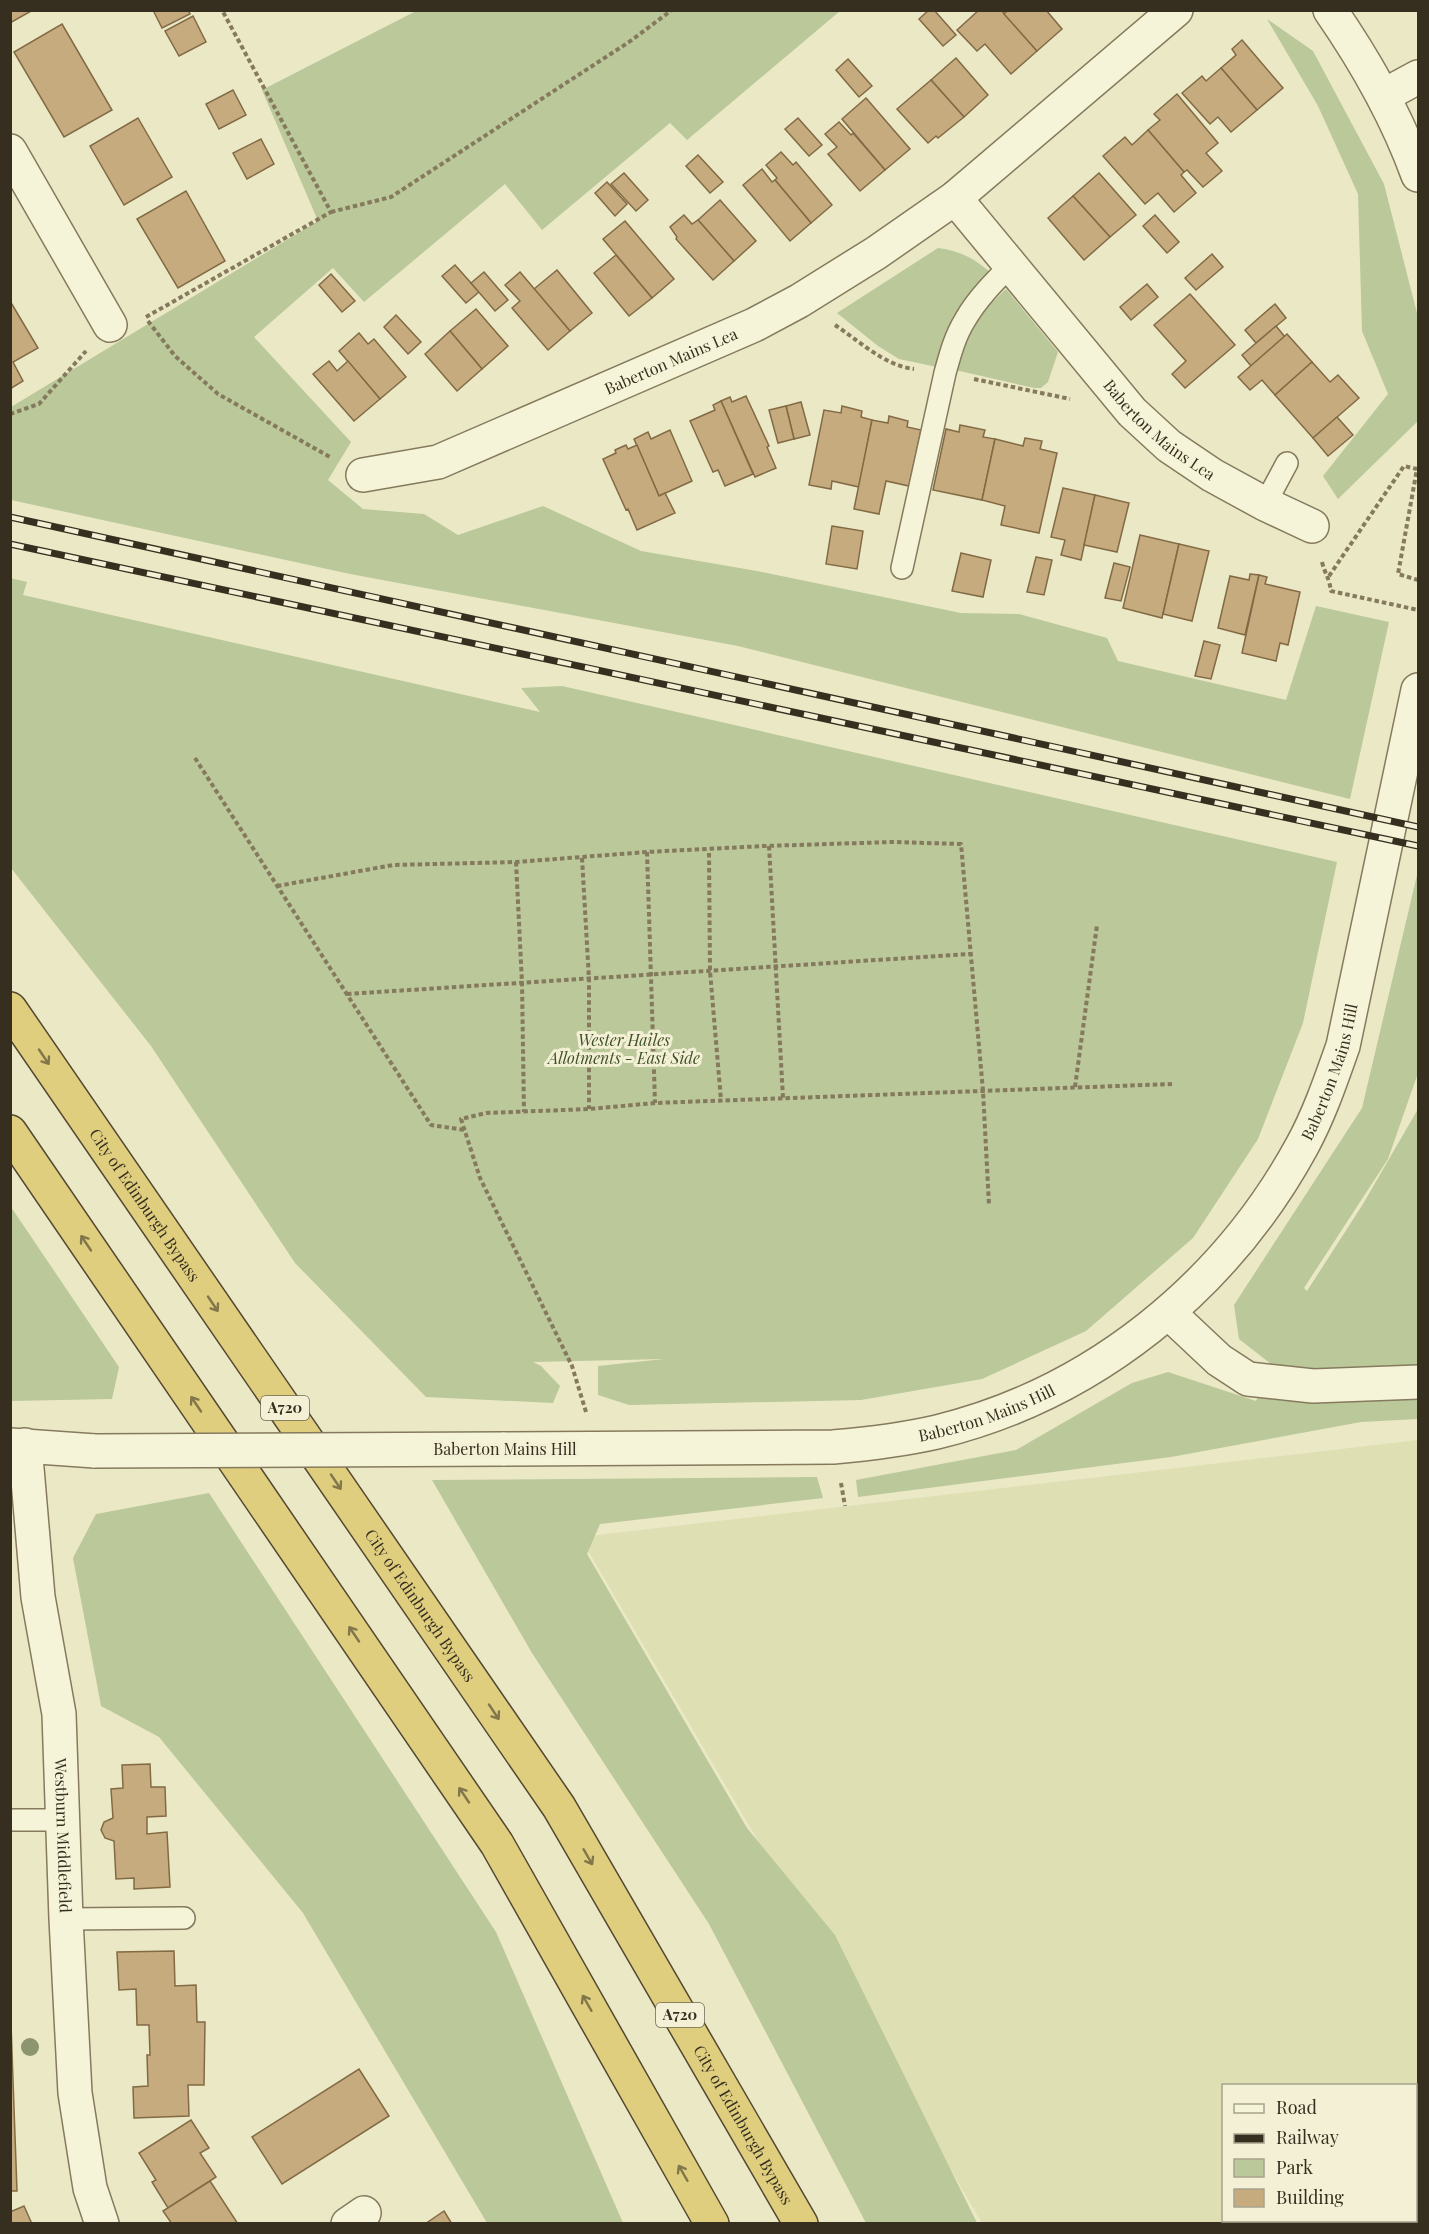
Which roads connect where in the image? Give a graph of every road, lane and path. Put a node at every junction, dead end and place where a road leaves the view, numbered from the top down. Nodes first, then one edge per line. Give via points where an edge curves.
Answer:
1 (222, 10) edge
2 (672, 10) edge
3 (1176, 10) edge
4 (1330, 10) edge
5 (1419, 77) edge
6 (1383, 96) junction
7 (10, 151) edge
8 (1419, 175) edge
9 (956, 198) junction
10 (331, 212) junction
11 (1011, 265) junction
12 (146, 318) junction
13 (110, 325) junction
14 (10, 414) edge
15 (1287, 463) dead end
16 (363, 475) joint
17 (1265, 504) junction
18 (1312, 526) dead end
19 (902, 568) dead end
20 (1329, 576) dead end
21 (1419, 580) edge
22 (1331, 591) dead end
23 (1419, 610) edge
24 (1419, 690) edge
25 (195, 758) dead end
26 (769, 846) junction
27 (647, 852) junction
28 (709, 853) dead end
29 (582, 858) junction
30 (516, 862) junction
31 (277, 886) junction
32 (1097, 925) dead end
33 (970, 954) junction
34 (775, 967) junction
35 (711, 971) junction
36 (651, 975) junction
37 (589, 979) junction
38 (522, 983) junction
39 (347, 994) junction
40 (10, 1009) edge
41 (1172, 1084) dead end
42 (1075, 1087) junction
43 (982, 1091) junction
44 (783, 1098) junction
45 (721, 1100) junction
46 (655, 1103) junction
47 (589, 1109) junction
48 (524, 1113) junction
49 (465, 1130) junction
50 (10, 1132) edge
51 (989, 1205) dead end
52 (1169, 1313) junction
53 (1419, 1382) edge
54 (18, 1445) edge
55 (598, 1448) junction
56 (10, 1820) edge
57 (63, 1820) junction
58 (184, 1918) dead end
59 (66, 1919) junction
60 (102, 2223) edge
61 (712, 2223) edge
62 (801, 2223) edge

1 - 10 path
2 - 10 path via 391,197
3 - 9 street, Baberton Mains Lea
4 - 6 street
5 - 6 street
6 - 8 street
7 - 13 street
9 - 11 street, Baberton Mains Lea
9 - 16 street, Baberton Mains Lea via 876,254 754,325 438,462
10 - 12 path
11 - 17 street, Baberton Mains Lea via 1132,412 1169,446
11 - 19 lane via 981,295 954,342
12 - 13 path
12 - 16 path via 175,356 218,394
13 - 14 path via 39,404
15 - 17 lane
17 - 18 street, Baberton Mains Lea
20 - 21 path via 1404,466 1417,469 1398,574
22 - 23 path
24 - 52 street, Baberton Mains Hill via 1343,1046 1325,1096 1275,1192 1208,1276
25 - 31 path
26 - 27 path
26 - 33 path via 961,844
26 - 34 path
27 - 29 path
27 - 36 path
28 - 35 path
29 - 30 path
29 - 37 path
30 - 31 path via 393,865
30 - 38 path
31 - 39 path
32 - 42 path
33 - 34 path
33 - 43 path
34 - 35 path
34 - 44 path
35 - 36 path
35 - 45 path
36 - 37 path
36 - 46 path
37 - 38 path
37 - 47 path
38 - 39 path
38 - 48 path
39 - 49 path via 430,1125
40 -> 62 highway, City of Edinburgh Bypass / A720 via 559,1807
41 - 42 path
42 - 43 path
43 - 44 path
43 - 51 path
44 - 45 path
45 - 46 path
46 - 47 path
47 - 48 path
48 - 49 path via 486,1113 461,1119
49 - 55 path via 480,1178 572,1366
61 -> 50 highway via 497,1844
52 - 53 street via 1219,1360 1248,1378 1312,1386
52 - 55 street, Baberton Mains Hill via 1083,1373 1017,1405 937,1432 833,1448
54 - 55 street, Baberton Mains Hill, bridge via 95,1451
54 - 57 street, Westburn Middlefield via 38,1597 59,1714
56 - 57 lane
57 - 59 street, Westburn Middlefield
58 - 59 lane
59 - 60 street, Westburn Middlefield via 75,2093 90,2188

